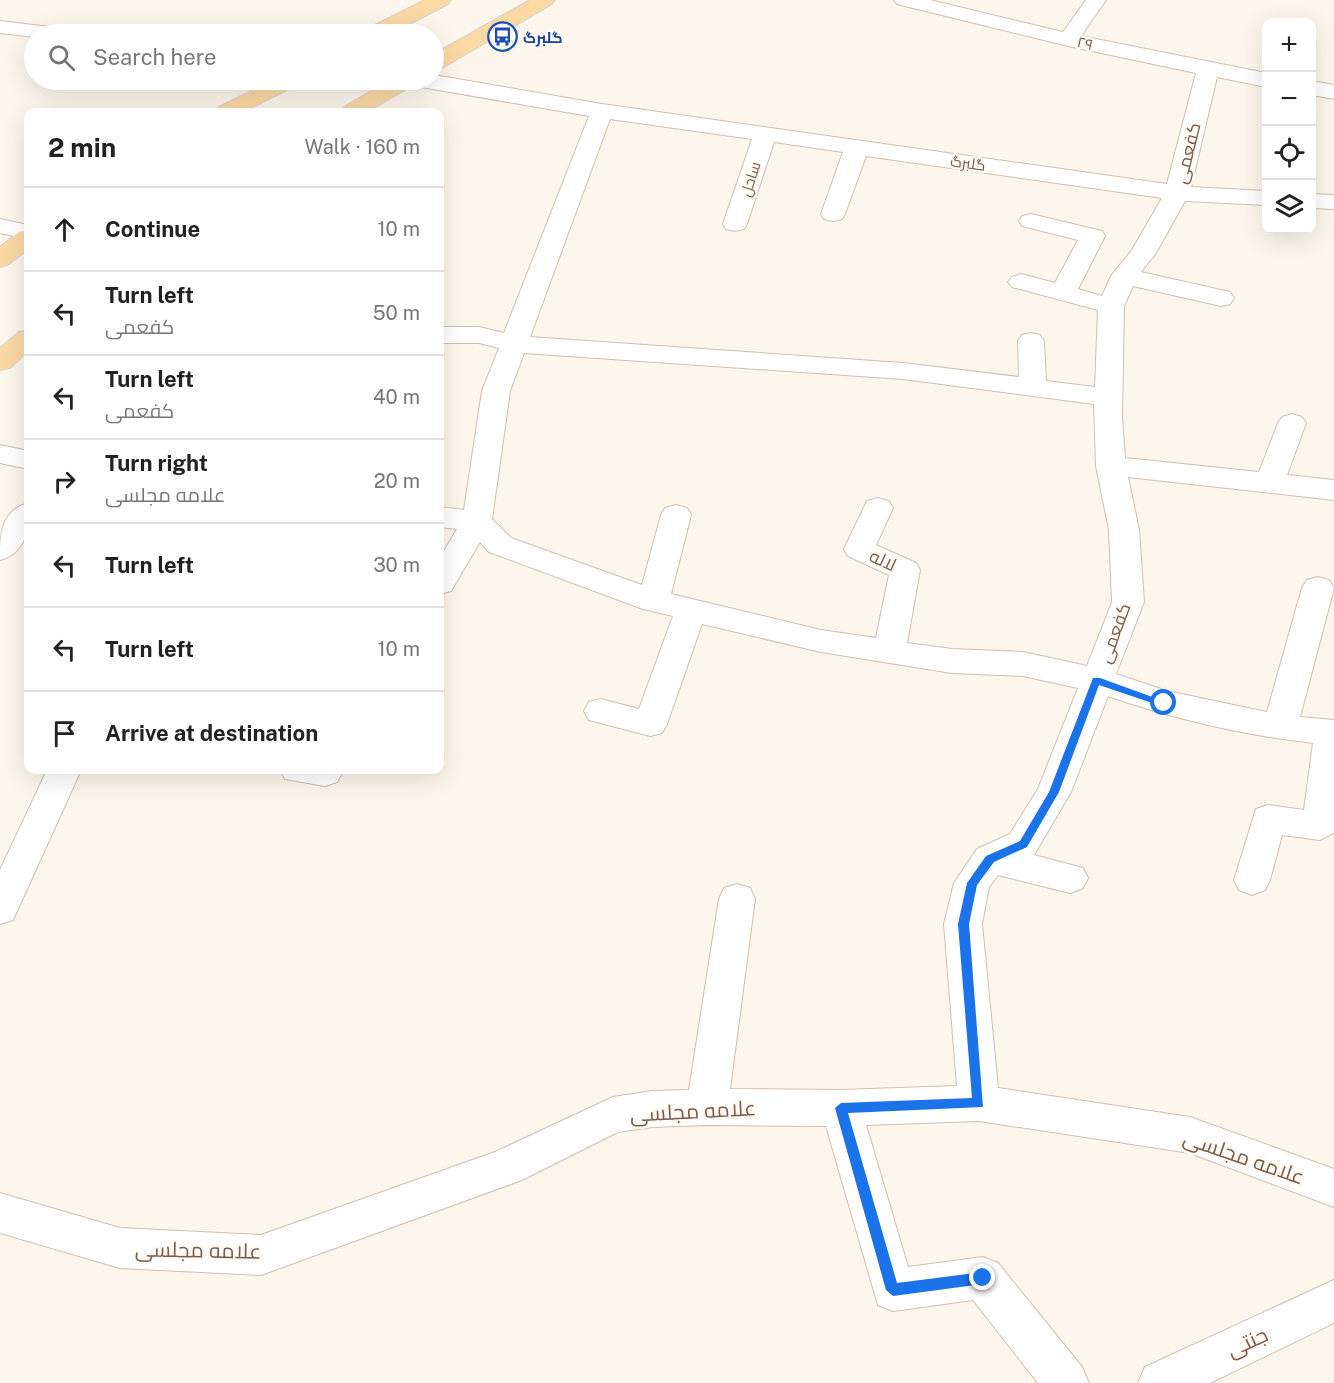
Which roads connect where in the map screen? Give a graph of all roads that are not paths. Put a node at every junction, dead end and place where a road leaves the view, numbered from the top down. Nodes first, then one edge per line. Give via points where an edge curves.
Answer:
1 (441, 0) edge
2 (545, 0) edge
3 (904, 0) edge
4 (1096, 0) edge
5 (394, 24) edge
6 (0, 27) edge
7 (24, 30) edge
8 (1068, 40) junction
9 (444, 57) edge
10 (1208, 69) junction
11 (1262, 79) edge
12 (444, 84) edge
13 (1316, 89) edge
14 (270, 90) edge
15 (388, 90) edge
16 (1334, 92) edge
17 (235, 108) edge
18 (359, 108) edge
19 (602, 111) junction
20 (765, 134) junction
21 (857, 147) junction
22 (1177, 193) junction
23 (1262, 198) edge
24 (1316, 201) edge
25 (1334, 202) edge
26 (833, 214) dead end
27 (1031, 221) dead end
28 (735, 224) dead end
29 (0, 226) edge
30 (24, 231) edge
31 (24, 240) edge
32 (0, 259) edge
33 (1124, 276) junction
34 (1021, 282) dead end
35 (1063, 293) junction
36 (1221, 298) dead end
37 (1111, 306) junction
38 (444, 335) edge
39 (24, 341) edge
40 (1031, 341) dead end
41 (514, 344) junction
42 (0, 362) edge
43 (1033, 387) junction
44 (1109, 397) junction
45 (1292, 423) dead end
46 (0, 454) edge
47 (24, 459) edge
48 (1111, 466) junction
49 (1270, 483) junction
50 (1334, 490) edge
51 (878, 508) dead end
52 (676, 515) dead end
53 (444, 517) edge
54 (24, 518) edge
55 (477, 521) junction
56 (0, 550) edge
57 (444, 576) edge
58 (1318, 588) dead end
59 (654, 601) junction
60 (691, 610) junction
61 (889, 651) junction
62 (1096, 680) junction
63 (601, 711) dead end
64 (1280, 727) junction
65 (1332, 733) edge
66 (62, 774) edge
67 (990, 859) junction
68 (1070, 878) dead end
69 (1252, 880) dead end
70 (737, 899) dead end
71 (0, 909) edge
72 (979, 1103) junction
73 (706, 1107) junction
74 (841, 1108) junction
75 (1334, 1188) edge
76 (0, 1212) edge
77 (1334, 1301) edge
78 (1066, 1383) edge
79 (1161, 1383) edge

1 - 5 main road
2 - 9 main road
3 - 8 street, ۲۹
4 - 8 street
6 - 7 street
8 - 10 street, ۲۹
10 - 11 street, ۲۹
10 - 22 street, کفعمی
12 - 19 street, گلبرگ
13 - 16 street
14 - 17 main road
15 - 18 main road
19 - 20 street, گلبرگ
19 - 41 street
20 - 21 street, گلبرگ
20 - 28 street, ساحل
21 - 22 street, گلبرگ
21 - 26 street
22 - 23 street, گلبرگ
22 - 33 street, کفعمی via 1143,253
24 - 25 street
27 - 35 street via 1093,236
29 - 30 street
31 - 32 main road
33 - 36 street
33 - 37 street, کفعمی
34 - 35 street
35 - 37 street
37 - 44 street, کفعمی
38 - 41 street via 479,335
39 - 42 main road
40 - 43 street
41 - 43 street via 903,371
41 - 55 street via 496,391
43 - 44 street
44 - 48 street, کفعمی
45 - 49 street
46 - 47 street
48 - 49 street
48 - 62 street, کفعمی via 1124,530 1128,602
49 - 50 street
51 - 61 street, لاله via 859,549 905,570
52 - 59 street
53 - 55 street
54 - 56 street
55 - 57 street
55 - 59 street via 500,545
58 - 64 street
59 - 60 street
60 - 61 street via 821,641
60 - 63 street via 650,724
61 - 62 street via 952,661 1023,664
62 - 64 street via 1164,703
62 - 67 street, کفعمی via 1054,792 1023,844
64 - 65 street
65 - 69 street via 1320,825 1268,819
66 - 71 street
67 - 68 street
67 - 72 street, کفعمی via 972,883 963,924
70 - 73 street
72 - 74 street, علامه مجلسی
72 - 75 street, علامه مجلسی via 1190,1136
73 - 74 street, علامه مجلسی
73 - 76 street, علامه مجلسی via 614,1115 507,1167 261,1255 120,1248
74 - 78 street via 893,1290 983,1278
77 - 79 street, جنتی

